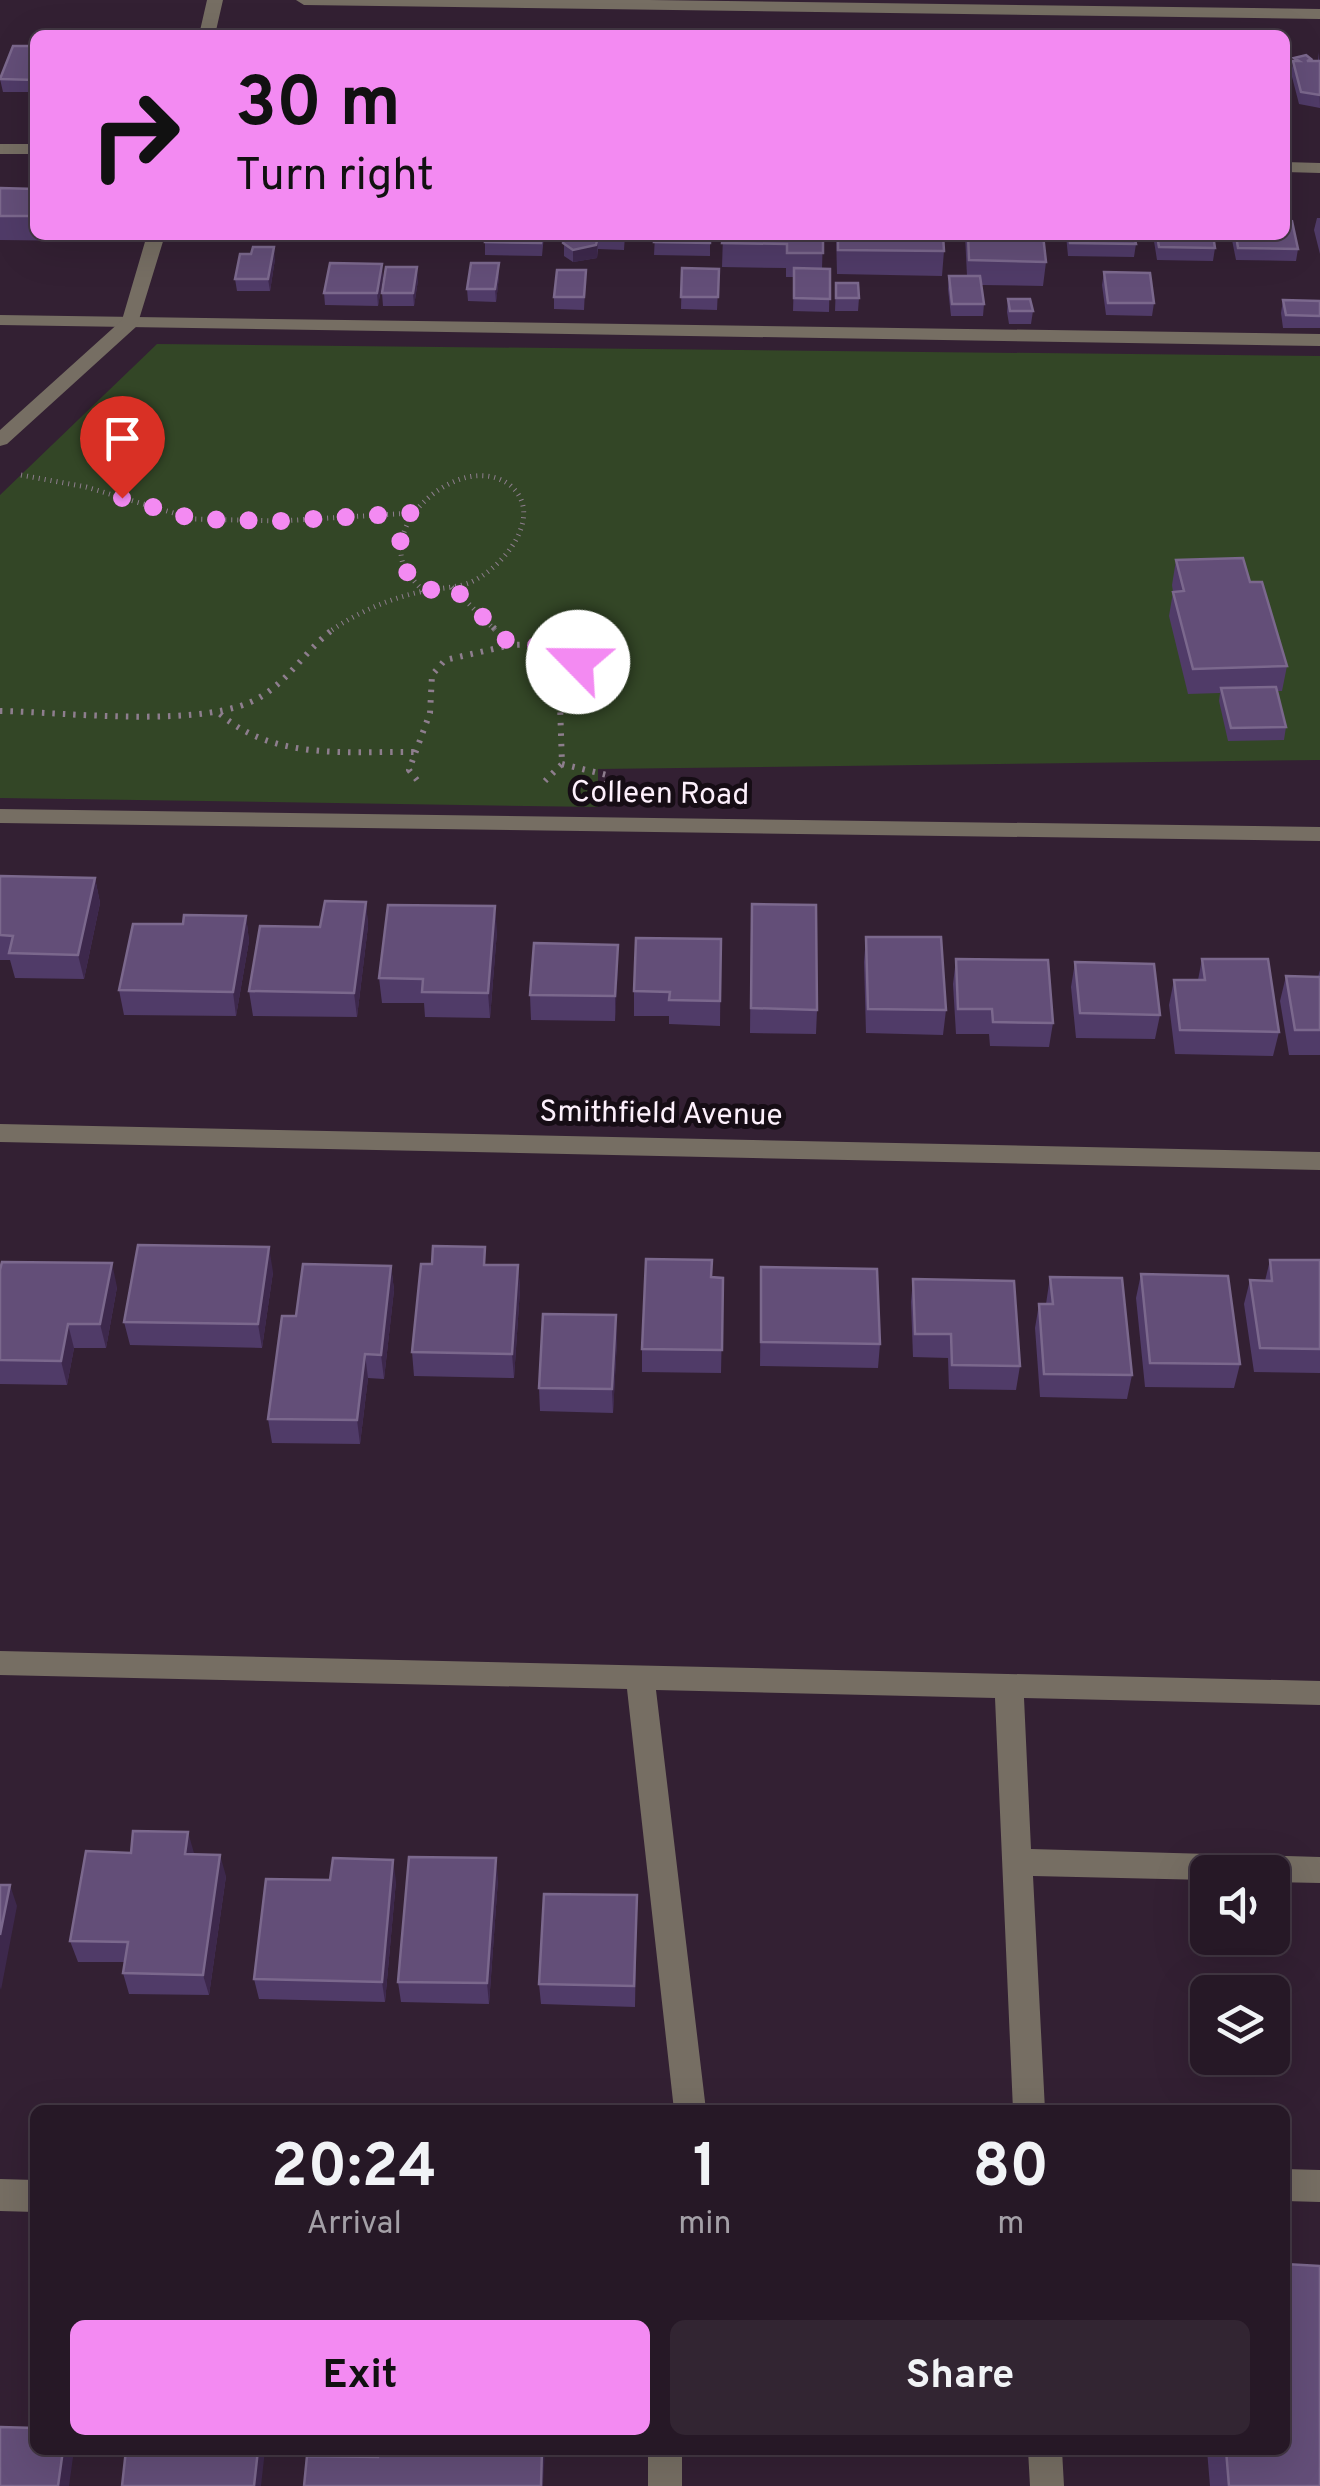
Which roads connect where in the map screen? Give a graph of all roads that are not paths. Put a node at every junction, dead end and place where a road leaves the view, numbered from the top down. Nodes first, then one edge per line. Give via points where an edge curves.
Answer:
1 (215, 0) edge
2 (304, 0) edge
3 (1320, 14) edge
4 (208, 30) edge
5 (0, 148) edge
6 (30, 149) edge
7 (1290, 167) edge
8 (1320, 168) edge
9 (155, 240) edge
10 (0, 320) edge
11 (131, 322) junction
12 (1320, 340) edge
13 (0, 440) edge
14 (0, 816) edge
15 (1320, 834) edge
16 (0, 1133) edge
17 (1320, 1161) edge
18 (0, 1663) edge
19 (640, 1678) junction
20 (1009, 1686) junction
21 (1320, 1693) edge
22 (1018, 1862) junction
23 (1320, 1870) edge
24 (689, 2105) edge
25 (1029, 2105) edge
26 (1290, 2185) edge
27 (1320, 2186) edge
28 (0, 2195) edge
29 (30, 2196) edge
30 (665, 2455) edge
31 (1045, 2455) edge
32 (665, 2486) edge
33 (1046, 2486) edge

1 - 4 street
2 - 3 street
5 - 6 street
7 - 8 street
9 - 11 street
10 - 11 street
11 - 12 street
11 - 13 street
14 - 15 street, Colleen Road
16 - 17 street, Smithfield Avenue
18 - 19 street
19 - 20 street
19 - 24 street
20 - 21 street
20 - 22 street
22 - 23 street
22 - 25 street
26 - 27 street
28 - 29 street
30 - 32 street
31 - 33 street

